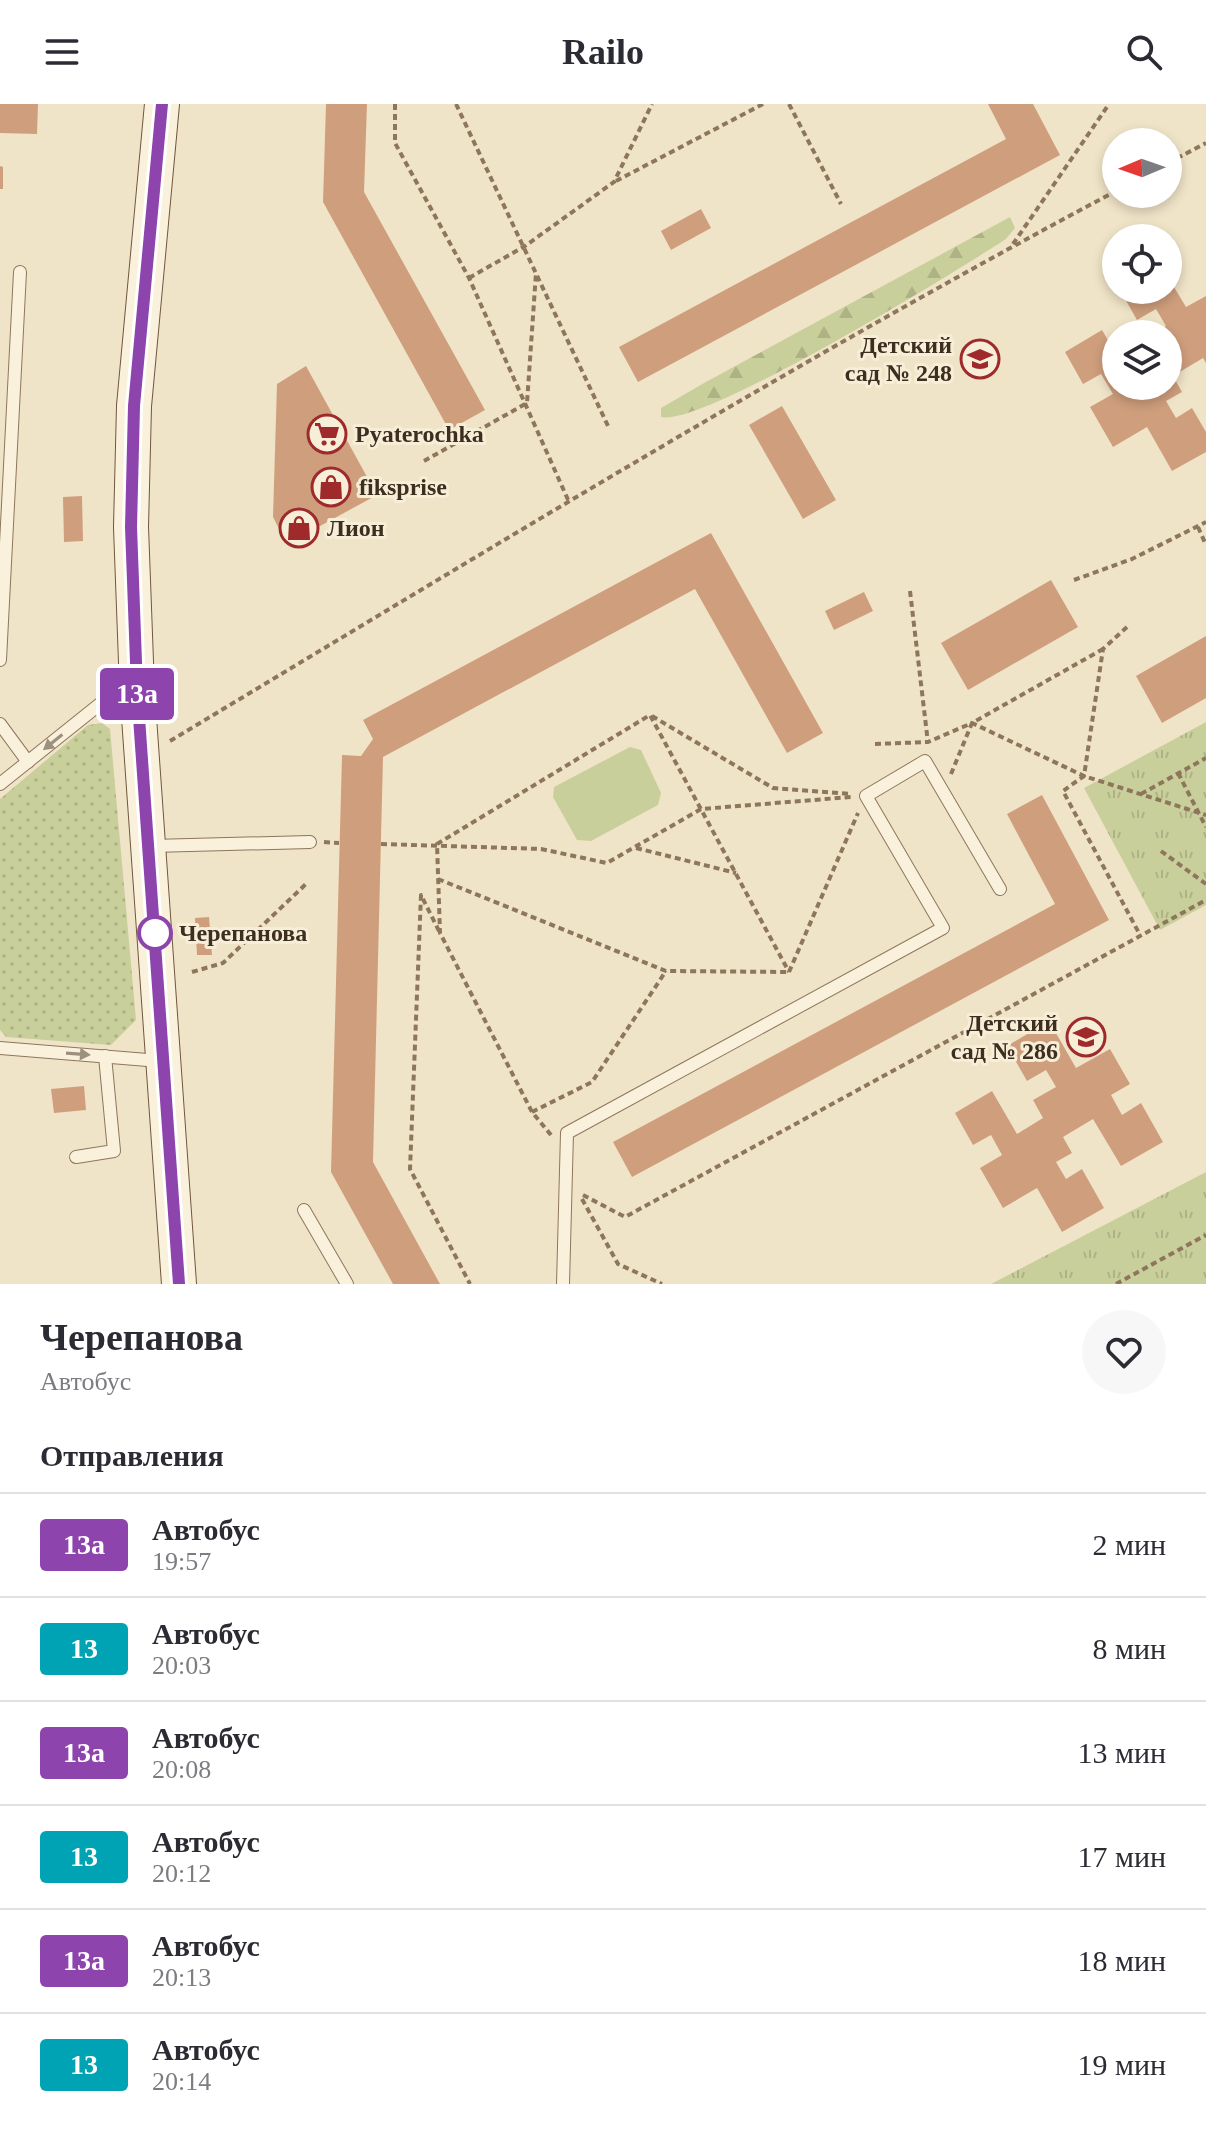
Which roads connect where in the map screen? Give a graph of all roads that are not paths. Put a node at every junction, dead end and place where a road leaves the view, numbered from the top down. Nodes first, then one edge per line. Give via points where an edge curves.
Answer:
1 (162, 104) edge
2 (20, 272) dead end
3 (0, 660) edge
4 (136, 676) junction
5 (0, 724) edge
6 (28, 762) junction
7 (0, 784) edge
8 (310, 842) dead end
9 (149, 846) junction
10 (1000, 889) dead end
11 (0, 1048) edge
12 (105, 1056) junction
13 (163, 1061) junction
14 (76, 1157) dead end
15 (304, 1210) dead end
16 (182, 1277) edge
17 (347, 1284) edge
18 (563, 1284) edge

1 - 4 main road via 134,406
2 - 3 lane
4 -> 6 lane
4 - 9 main road
5 - 6 lane
6 - 7 lane
8 - 9 lane
9 - 13 main road
10 - 18 lane via 925,761 866,796 943,928 567,1133
11 -> 12 lane
12 - 13 lane
12 - 14 lane via 114,1151
13 - 16 main road
15 - 17 lane

